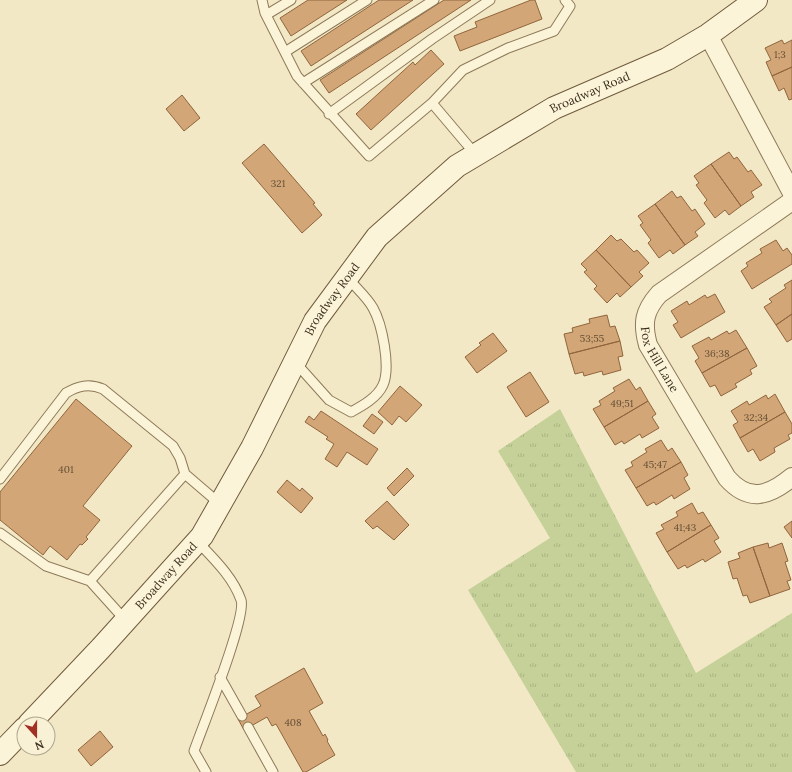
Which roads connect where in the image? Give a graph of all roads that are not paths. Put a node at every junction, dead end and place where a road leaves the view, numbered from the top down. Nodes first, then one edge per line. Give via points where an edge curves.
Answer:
1 (262, 0) edge
2 (291, 0) edge
3 (367, 0) edge
4 (434, 0) edge
5 (490, 0) edge
6 (565, 0) edge
7 (756, 0) edge
8 (266, 15) junction
9 (708, 35) junction
10 (285, 52) junction
11 (303, 83) junction
12 (432, 103) junction
13 (329, 114) junction
14 (476, 155) junction
15 (792, 193) edge
16 (792, 201) edge
17 (347, 277) junction
18 (295, 362) junction
19 (185, 474) junction
20 (792, 477) edge
21 (0, 479) edge
22 (220, 504) junction
23 (0, 533) edge
24 (197, 542) junction
25 (90, 581) junction
26 (126, 621) junction
27 (220, 677) junction
28 (37, 716) edge
29 (242, 716) dead end
30 (248, 728) dead end
31 (16, 737) edge
32 (0, 754) edge
33 (206, 772) edge
34 (273, 772) edge

1 - 8 lane
2 - 8 lane
3 - 10 lane
4 - 11 lane
5 - 13 lane via 432,38
6 - 12 lane via 570,6 554,31 508,48 463,70
7 - 9 main road, Broadway Road
8 - 10 lane
9 - 14 main road, Broadway Road via 667,59 554,108
9 - 15 street
10 - 11 lane
11 - 13 lane
12 - 13 lane via 369,156
12 - 14 lane
14 - 17 main road, Broadway Road via 457,166 377,236
16 - 20 street, Fox Hill Lane via 659,294 649,305 645,332 648,345 727,478 735,487 749,493 761,494 777,489
17 - 18 main road, Broadway Road via 315,321
17 - 18 lane via 373,307 379,324 386,357 383,385 368,402 351,412 329,400
18 - 22 main road, Broadway Road via 252,448
19 - 21 lane via 180,458 172,446 103,389 87,385 66,393
19 - 22 lane
19 - 25 lane
22 - 24 main road, Broadway Road
23 - 25 lane via 46,566
24 - 26 main road, Broadway Road
24 - 27 lane via 222,567 241,601 235,639
25 - 26 lane
26 - 28 main road, Broadway Road
27 - 29 lane
27 - 33 lane via 194,751
30 - 34 lane
31 - 32 main road

